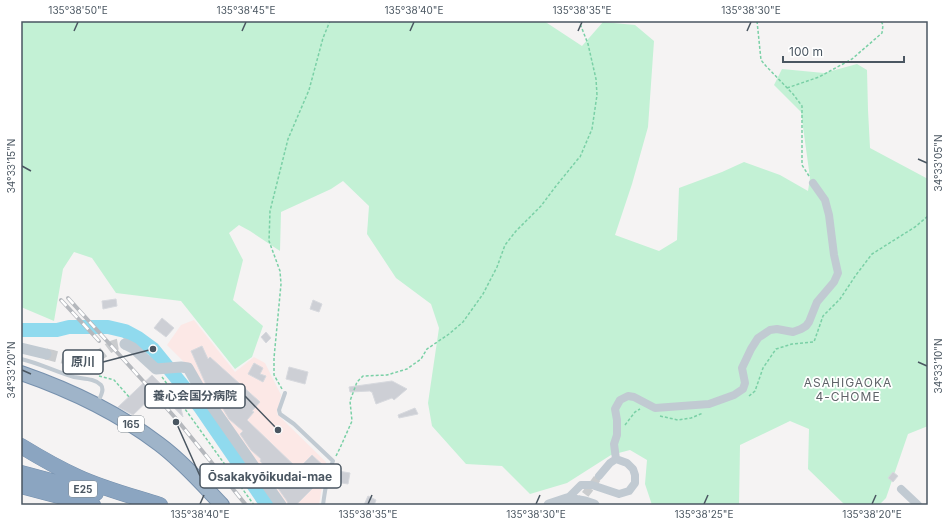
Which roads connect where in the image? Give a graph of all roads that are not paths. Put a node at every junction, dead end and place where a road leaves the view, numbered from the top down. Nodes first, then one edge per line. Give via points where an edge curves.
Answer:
1 (813, 183) road end
2 (125, 344) dead end
3 (21, 348) edge
4 (46, 354) tunnel mouth
5 (21, 359) edge
6 (21, 374) edge
7 (285, 393) road end
8 (97, 404) junction
9 (21, 446) edge
10 (616, 459) junction
11 (21, 473) edge
12 (599, 476) tunnel mouth
13 (21, 486) edge
14 (901, 489) dead end
15 (567, 499) junction
16 (93, 505) edge
17 (145, 505) edge
18 (160, 505) edge
19 (222, 505) edge
20 (281, 505) edge
21 (323, 505) edge
22 (549, 505) edge
23 (594, 505) edge
24 (918, 505) edge

1 - 10 street via 825,200 838,273 834,282 817,302 809,322 793,332 770,330 758,338 742,368 745,383 743,389 734,395 709,404 655,408 634,397 628,396 620,400 615,410
2 - 20 street via 156,369 188,368
3 - 4 street
5 - 8 lane via 62,373 94,380 101,385 103,391
6 - 8 highway, 165
7 - 21 lane via 280,414 333,461 325,486
8 - 19 highway, 165 via 159,444
9 - 18 highway via 78,477
10 - 12 street
10 - 15 street via 627,463 635,474 635,483 629,492 619,494 581,485
11 - 17 highway, E25
13 - 16 highway, E25
14 - 24 street
15 - 22 street
15 - 23 street

